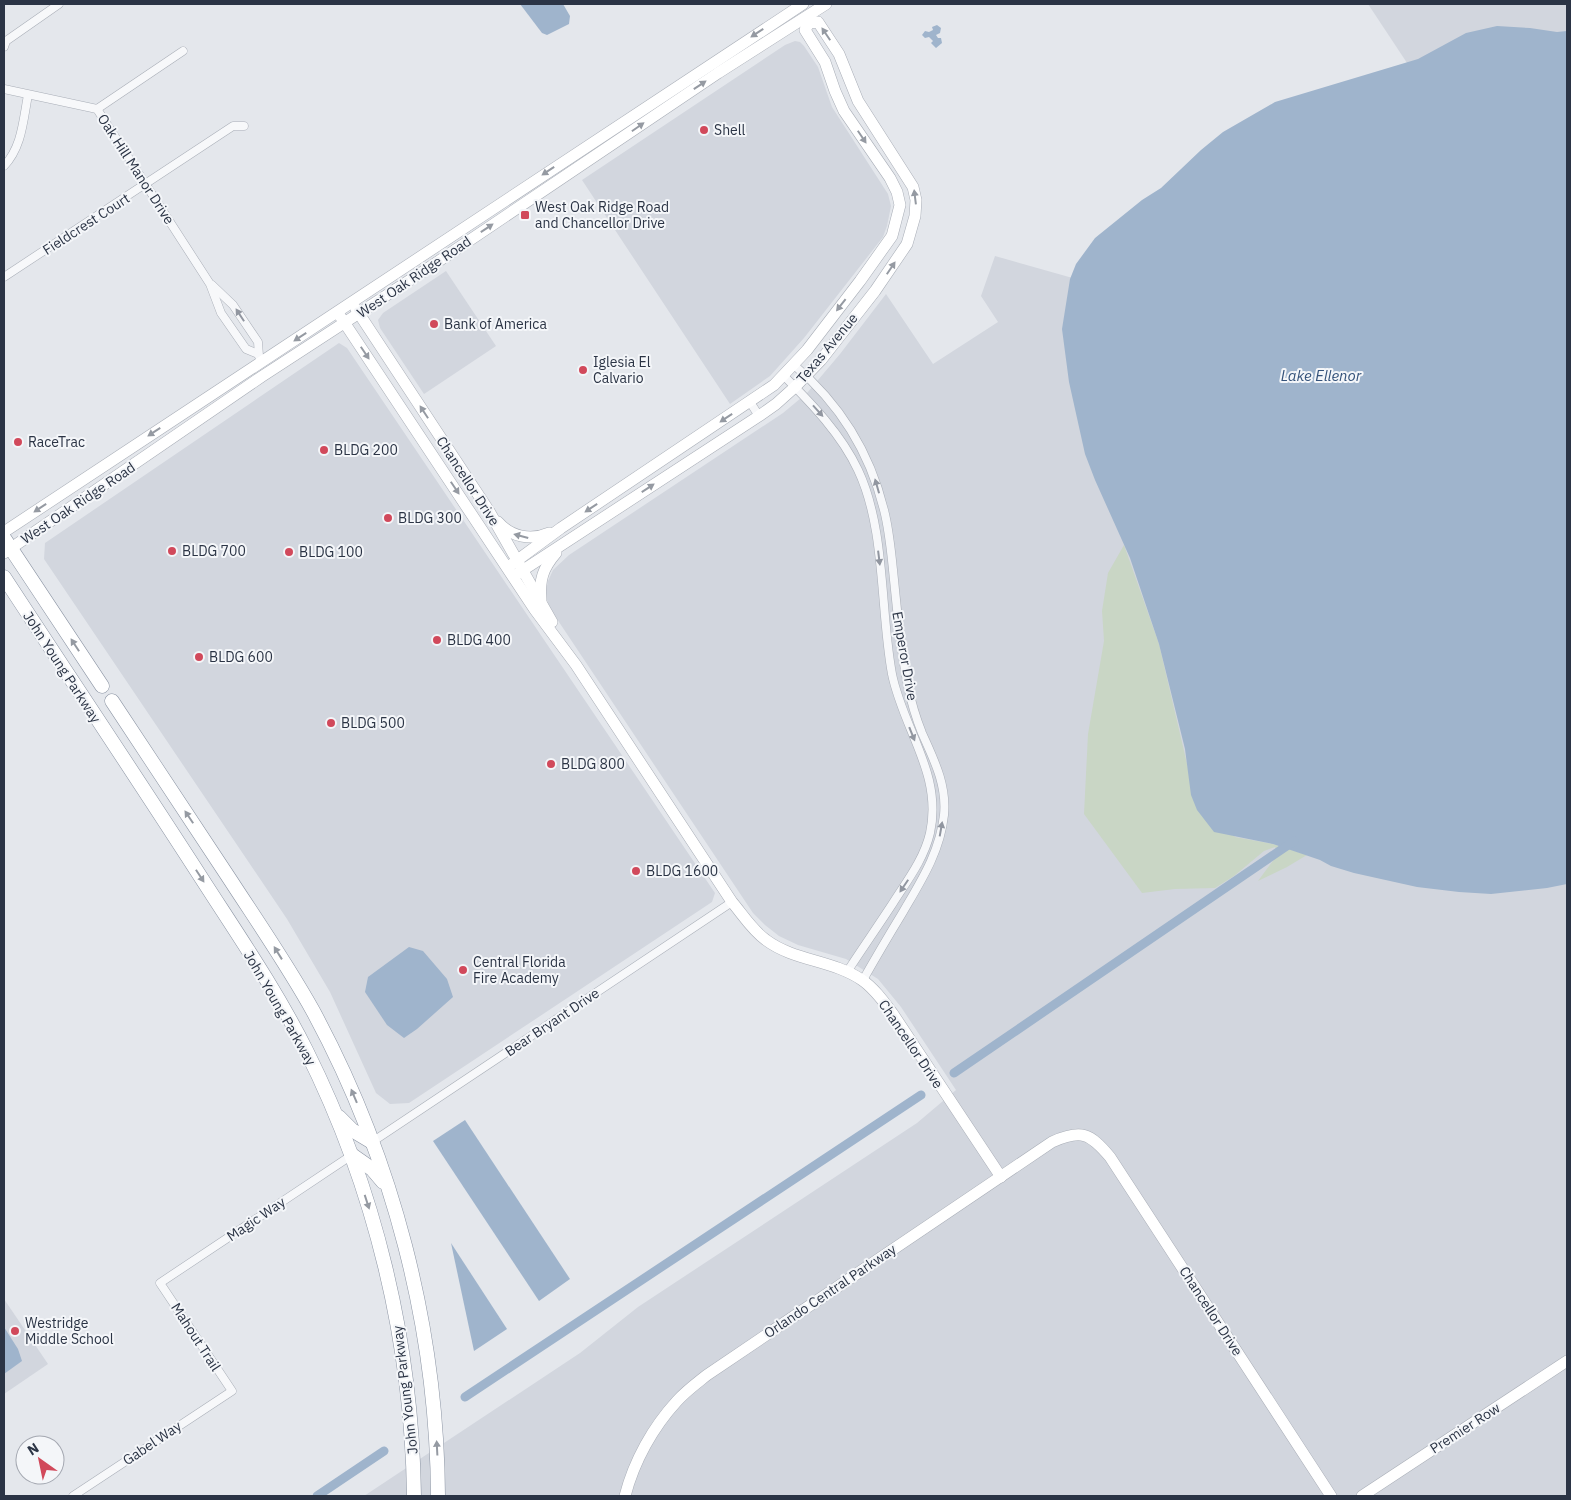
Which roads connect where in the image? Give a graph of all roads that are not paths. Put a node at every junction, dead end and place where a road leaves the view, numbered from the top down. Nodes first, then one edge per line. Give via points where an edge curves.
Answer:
1 (59, 4) edge
2 (826, 4) edge
3 (799, 5) edge
4 (807, 20) junction
5 (4, 47) edge
6 (183, 51) dead end
7 (839, 54) junction
8 (826, 62) junction
9 (4, 89) edge
10 (28, 95) junction
11 (97, 110) junction
12 (864, 111) junction
13 (850, 120) junction
14 (244, 126) dead end
15 (608, 132) junction
16 (592, 158) junction
17 (4, 166) edge
18 (903, 170) junction
19 (890, 178) junction
20 (145, 185) junction
21 (892, 236) junction
22 (907, 244) junction
23 (4, 278) edge
24 (860, 281) junction
25 (210, 284) junction
26 (875, 291) junction
27 (352, 303) junction
28 (338, 312) junction
29 (359, 314) junction
30 (345, 323) junction
31 (260, 358) junction
32 (794, 365) junction
33 (807, 375) junction
34 (784, 376) junction
35 (795, 387) junction
36 (750, 402) junction
37 (759, 416) junction
38 (183, 431) junction
39 (489, 511) junction
40 (561, 528) junction
41 (4, 532) edge
42 (563, 544) junction
43 (6, 546) edge
44 (515, 569) junction
45 (4, 577) edge
46 (542, 605) junction
47 (576, 664) junction
48 (102, 686) dead end
49 (112, 701) dead end
50 (732, 902) junction
51 (847, 972) junction
52 (863, 980) junction
53 (334, 1110) junction
54 (1082, 1135) joint
55 (372, 1142) junction
56 (352, 1155) junction
57 (1001, 1178) junction
58 (389, 1190) junction
59 (160, 1283) joint
60 (1567, 1360) edge
61 (232, 1390) joint
62 (73, 1496) edge
63 (414, 1496) edge
64 (438, 1496) edge
65 (626, 1496) edge
66 (1331, 1496) edge
67 (1362, 1496) edge

1 - 5 street via 6,41
2 - 4 street, West Oak Ridge Road
3 - 4 street, Texas Avenue
3 -> 15 street, West Oak Ridge Road
7 -> 4 street, Texas Avenue via 818,22
4 - 8 street, Texas Avenue via 805,30
16 -> 4 street, West Oak Ridge Road via 662,110
6 - 11 street
7 - 8 street
7 - 12 street, Texas Avenue
8 - 13 street, Texas Avenue via 835,91
9 - 10 street, Oak Hill Manor Drive
10 - 11 street, Oak Hill Manor Drive
10 - 17 street via 20,139 13,157
11 - 20 street, Oak Hill Manor Drive
12 - 13 street
12 - 18 street, Texas Avenue
13 -> 19 street, Texas Avenue
14 - 20 street, Fieldcrest Court via 233,126
15 - 16 street via 608,140 594,150
15 -> 27 street, West Oak Ridge Road
29 -> 16 street, West Oak Ridge Road
18 - 19 street
22 -> 18 street, Texas Avenue via 916,200
19 - 21 street, Texas Avenue via 900,205
20 - 23 street, Fieldcrest Court
20 - 25 street, Oak Hill Manor Drive
21 - 22 street
21 - 24 street, Texas Avenue
26 -> 22 street, Texas Avenue
24 - 26 street
24 -> 32 street, Texas Avenue
25 - 31 street, Oak Hill Manor Drive via 221,313 246,349
31 -> 25 street, Oak Hill Manor Drive via 258,342 233,305
26 - 33 street, Texas Avenue
27 - 28 street, West Oak Ridge Road
27 - 29 street, Chancellor Drive
28 - 30 street, Chancellor Drive
28 -> 31 street, West Oak Ridge Road
29 - 30 street, West Oak Ridge Road
39 -> 29 street, Chancellor Drive
30 - 38 street, West Oak Ridge Road
30 -> 44 street, Chancellor Drive
31 - 38 street via 256,370 193,414
31 -> 41 street, West Oak Ridge Road
32 - 33 street, Emperor Drive
32 - 34 street, Texas Avenue
33 - 35 street, Texas Avenue
52 -> 33 street, Emperor Drive via 932,859 940,836 944,793 908,687 885,511 875,477 851,429
34 - 35 street, Emperor Drive
34 - 36 street, Texas Avenue
35 - 37 street, Texas Avenue
35 -> 51 street, Emperor Drive via 843,443 867,492 878,549 892,674 932,786 930,833 922,857
36 - 37 street
36 -> 40 street, Texas Avenue
42 -> 37 street, Texas Avenue
38 - 43 street, West Oak Ridge Road
40 -> 39 street via 528,538 504,529
39 - 44 street, Chancellor Drive
40 - 44 street, Texas Avenue
42 - 44 street, Texas Avenue
42 - 46 street via 542,573
48 -> 43 highway, John Young Parkway
44 - 46 street, Chancellor Drive
44 - 47 street, Chancellor Drive via 535,610
45 -> 53 highway, John Young Parkway via 272,988
46 - 47 street, Chancellor Drive
47 - 50 street, Chancellor Drive
55 -> 49 highway, John Young Parkway via 342,1070 294,979
50 - 51 street, Chancellor Drive via 765,940 783,950
50 - 55 street, Bear Bryant Drive
51 - 52 street, Chancellor Drive
52 - 57 street, Chancellor Drive via 893,1014
53 - 55 highway via 352,1130
53 - 56 highway, John Young Parkway
54 - 57 street, Orlando Central Parkway via 1068,1135 1052,1142
54 - 66 street, Chancellor Drive via 1097,1142 1110,1158
55 - 58 highway, John Young Parkway
56 - 58 highway via 372,1169
56 - 59 street, Magic Way
56 -> 63 highway, John Young Parkway via 376,1231 398,1324 410,1415
57 - 65 street, Orlando Central Parkway via 706,1374 677,1401 655,1429 637,1462
64 -> 58 highway, John Young Parkway via 433,1403 424,1330
59 - 61 street, Mahout Trail
60 - 67 street, Premier Row
61 - 62 street, Gabel Way

